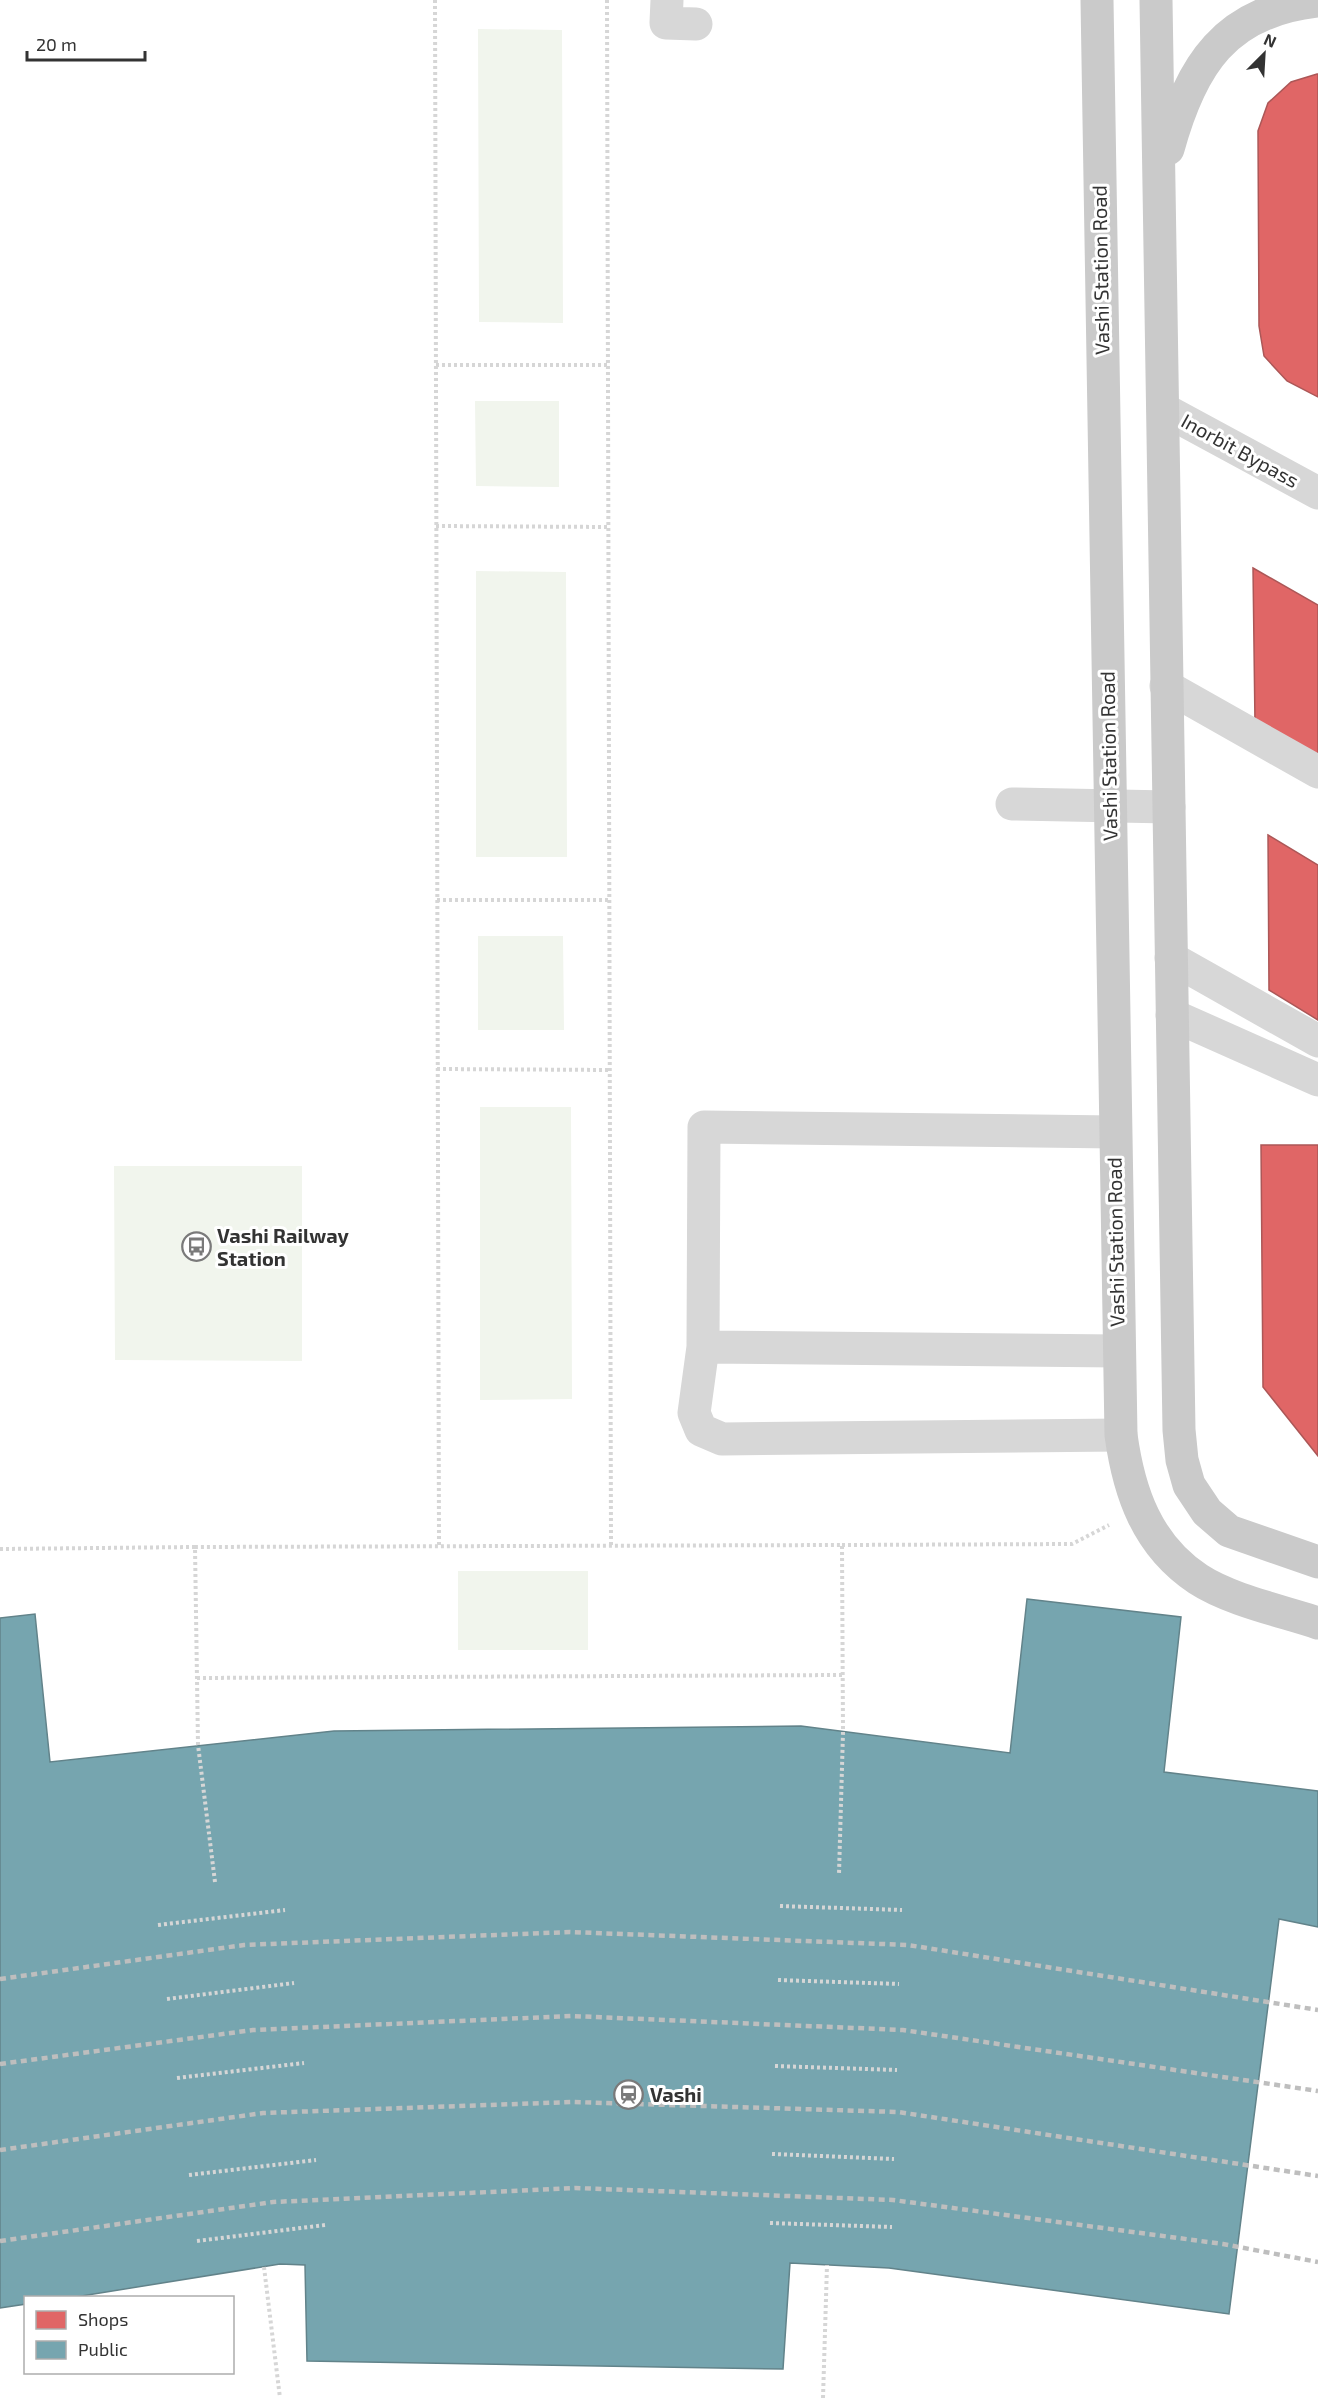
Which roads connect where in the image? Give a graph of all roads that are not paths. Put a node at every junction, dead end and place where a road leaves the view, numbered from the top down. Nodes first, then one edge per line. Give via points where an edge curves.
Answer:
1 (667, 0) edge
2 (1097, 0) edge
3 (1156, 0) edge
4 (1318, 1) edge
5 (696, 24) dead end
6 (1159, 180) junction
7 (1163, 409) junction
8 (1318, 493) edge
9 (1167, 698) junction
10 (1318, 772) edge
11 (1318, 795) edge
12 (1012, 804) dead end
13 (1110, 806) junction
14 (1169, 807) junction
15 (1171, 958) junction
16 (1172, 1015) junction
17 (1318, 1041) edge
18 (1318, 1080) edge
19 (1114, 1132) junction
20 (703, 1347) junction
21 (1118, 1352) junction
22 (1121, 1435) junction
23 (1318, 1562) edge
24 (1318, 1623) edge

1 - 5 street via 666,23
2 - 13 main road, Vashi Station Road
3 - 6 main road
4 - 6 main road via 1289,4 1249,21 1220,44 1195,75
6 - 7 main road
7 - 8 street, Inorbit Bypass
7 - 9 main road
9 - 10 street
9 - 11 street
9 - 14 main road
12 - 13 street
13 - 14 street
13 - 19 main road, Vashi Station Road
14 - 15 main road
15 - 16 main road
15 - 17 street
16 - 18 street
16 - 23 main road via 1182,1460 1189,1485 1207,1512 1229,1531
19 - 20 street via 704,1127
19 - 21 main road, Vashi Station Road
20 - 21 street
20 - 22 street via 694,1413 701,1430 722,1439
21 - 22 main road, Vashi Station Road
22 - 24 main road, Vashi Station Road via 1126,1471 1139,1510 1165,1550 1198,1579 1238,1597

